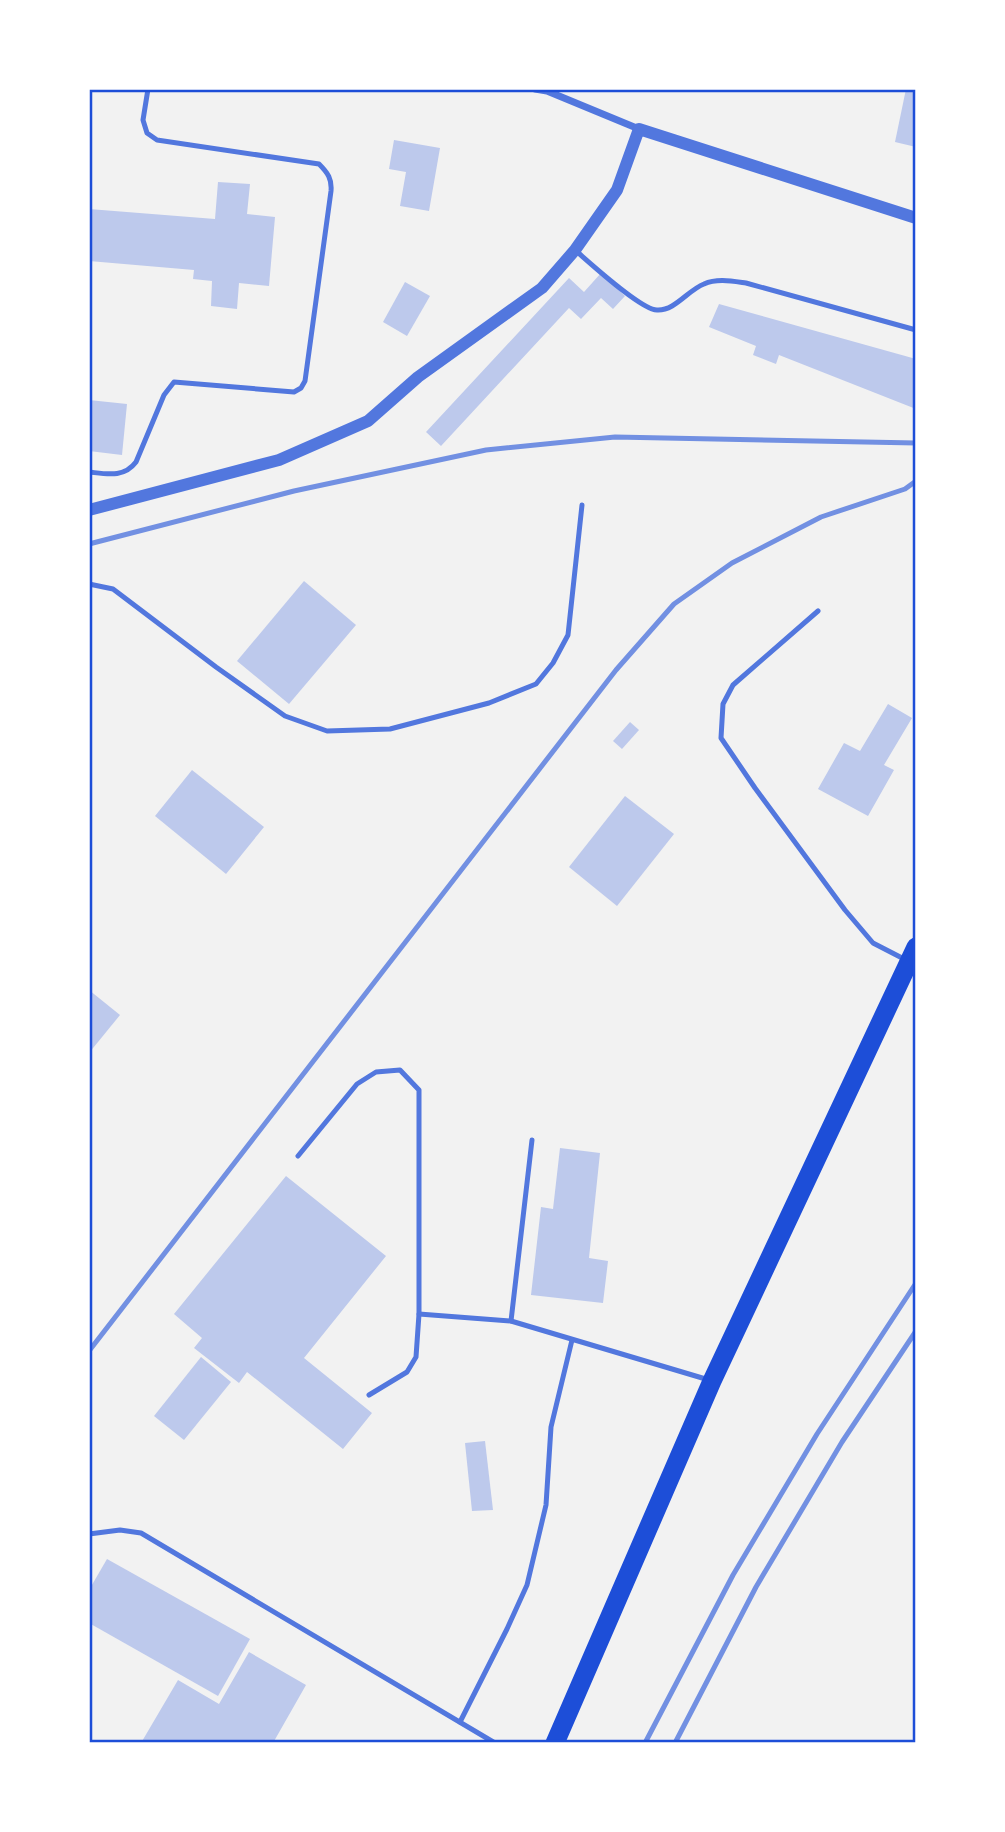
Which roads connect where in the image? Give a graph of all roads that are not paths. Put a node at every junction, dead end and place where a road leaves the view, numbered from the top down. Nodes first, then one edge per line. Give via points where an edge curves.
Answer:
1 (148, 89) edge
2 (535, 89) edge
3 (547, 90) edge
4 (639, 129) junction
5 (916, 218) edge
6 (575, 250) junction
7 (916, 330) edge
8 (89, 472) edge
9 (582, 505) dead end
10 (89, 510) edge
11 (89, 584) edge
12 (818, 611) dead end
13 (912, 954) edge
14 (532, 1140) dead end
15 (298, 1156) dead end
16 (419, 1314) junction
17 (511, 1321) junction
18 (572, 1339) junction
19 (712, 1381) junction
20 (369, 1395) dead end
21 (89, 1534) edge
22 (460, 1722) junction
23 (495, 1743) edge
24 (555, 1743) edge

1 - 8 lane via 143,120 147,132 158,140 318,164 327,172 332,182 305,380 293,392 174,382 131,468 114,475
2 - 3 street
3 - 4 street
4 - 5 street
4 - 6 street via 617,190
6 - 7 lane via 646,307 657,310 700,285 728,280
6 - 10 street via 542,288 418,377 368,421 279,460
9 - 11 lane via 568,635 536,684 488,703 390,729 327,731 285,716 113,589
12 - 13 lane via 733,685 723,704 721,738 873,943
13 - 19 highway
14 - 17 lane
15 - 16 lane via 357,1084 376,1072 400,1070 419,1090
16 - 17 lane
16 - 20 lane via 416,1356 407,1372
17 - 18 lane
18 - 19 lane
18 - 22 lane via 551,1427 546,1505 527,1585
19 - 24 highway
21 - 22 lane via 141,1533
22 - 23 lane

